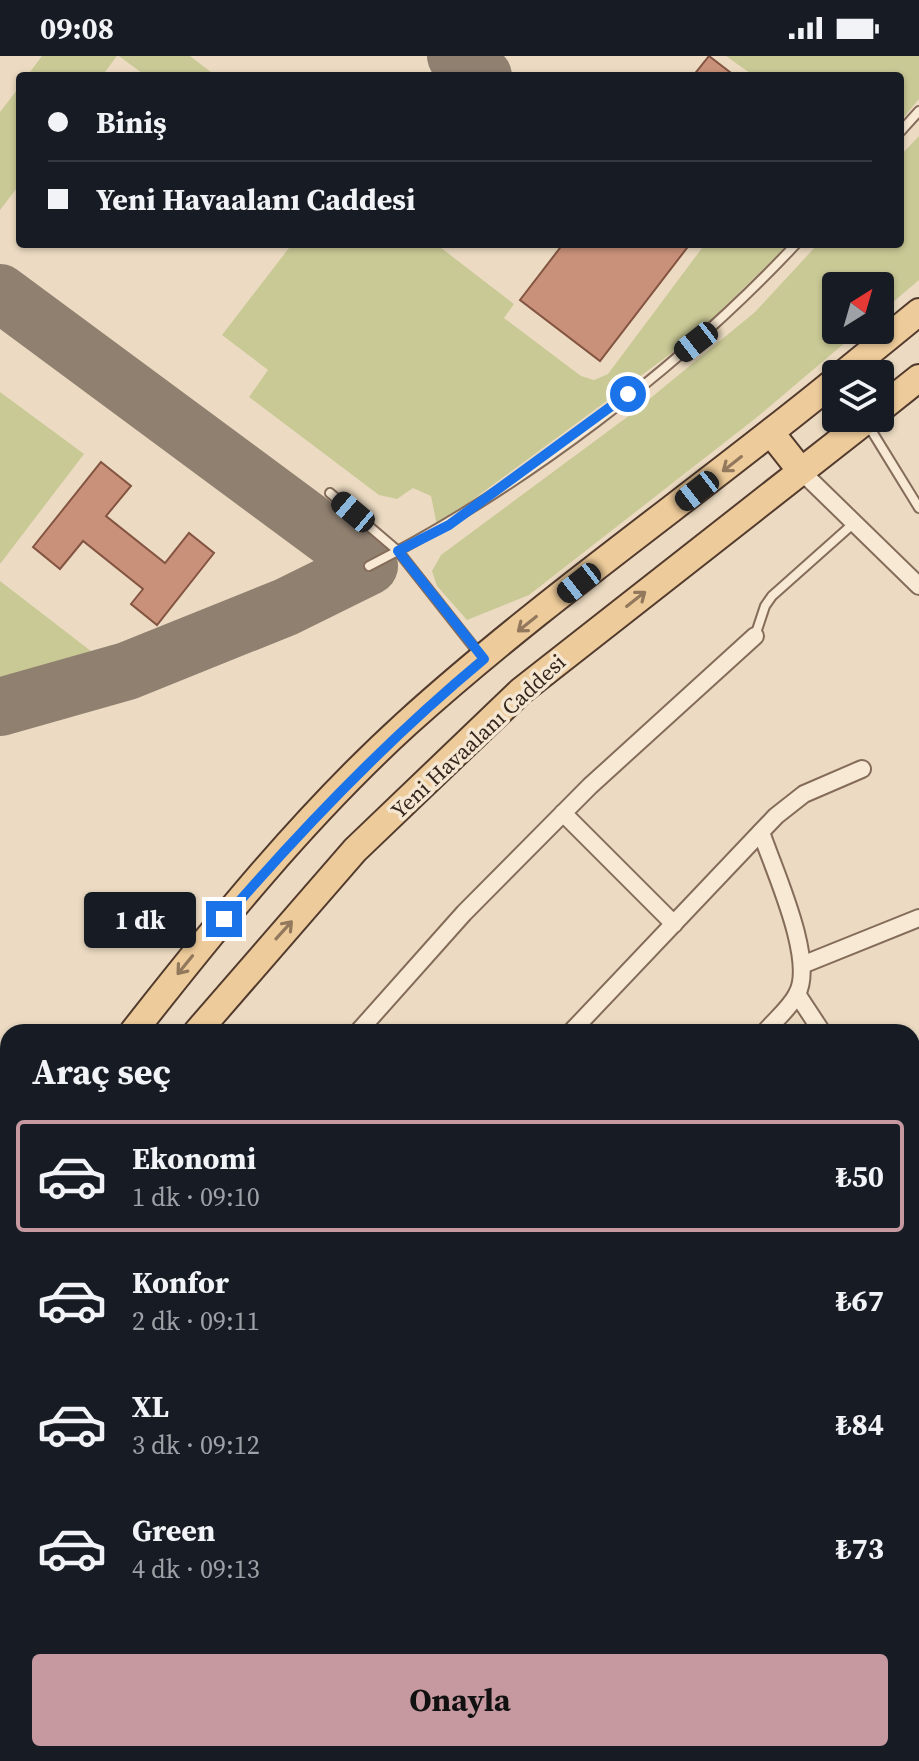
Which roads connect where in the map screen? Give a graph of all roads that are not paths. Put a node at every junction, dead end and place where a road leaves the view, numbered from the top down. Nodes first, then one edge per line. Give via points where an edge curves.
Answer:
1 (919, 111) edge
2 (904, 128) edge
3 (792, 248) edge
4 (919, 312) edge
5 (860, 360) edge
6 (919, 378) edge
7 (822, 391) edge
8 (894, 398) edge
9 (851, 432) edge
10 (879, 432) edge
11 (771, 433) junction
12 (801, 471) junction
13 (330, 493) dead end
14 (919, 508) edge
15 (855, 522) junction
16 (398, 551) junction
17 (369, 566) dead end
18 (919, 586) edge
19 (755, 636) joint
20 (484, 659) junction
21 (862, 769) dead end
22 (563, 813) junction
23 (761, 832) junction
24 (919, 918) edge
25 (674, 924) junction
26 (802, 965) junction
27 (797, 994) junction
28 (139, 1024) edge
29 (204, 1024) edge
30 (365, 1024) edge
31 (579, 1024) edge
32 (772, 1024) edge
33 (817, 1024) edge

1 - 2 lane
3 - 16 lane via 696,342 583,430 449,525
4 - 5 main road
6 - 8 main road, Yeni Havaalanı Caddesi
7 - 11 main road
9 - 12 main road, Yeni Havaalanı Caddesi
10 - 14 lane
11 - 12 main road
11 -> 20 main road
12 - 15 street
29 -> 12 main road, Yeni Havaalanı Caddesi via 355,850 521,691
13 - 16 lane
15 - 18 street
15 - 19 lane via 772,596
16 - 17 lane
16 - 20 lane
19 - 22 street
20 -> 28 main road via 406,725 326,804
21 - 23 street via 804,794
22 - 25 street
22 - 30 street
23 - 25 street
23 - 26 street
24 - 26 street
25 - 31 street
26 - 27 street
27 - 32 street
27 - 33 street

